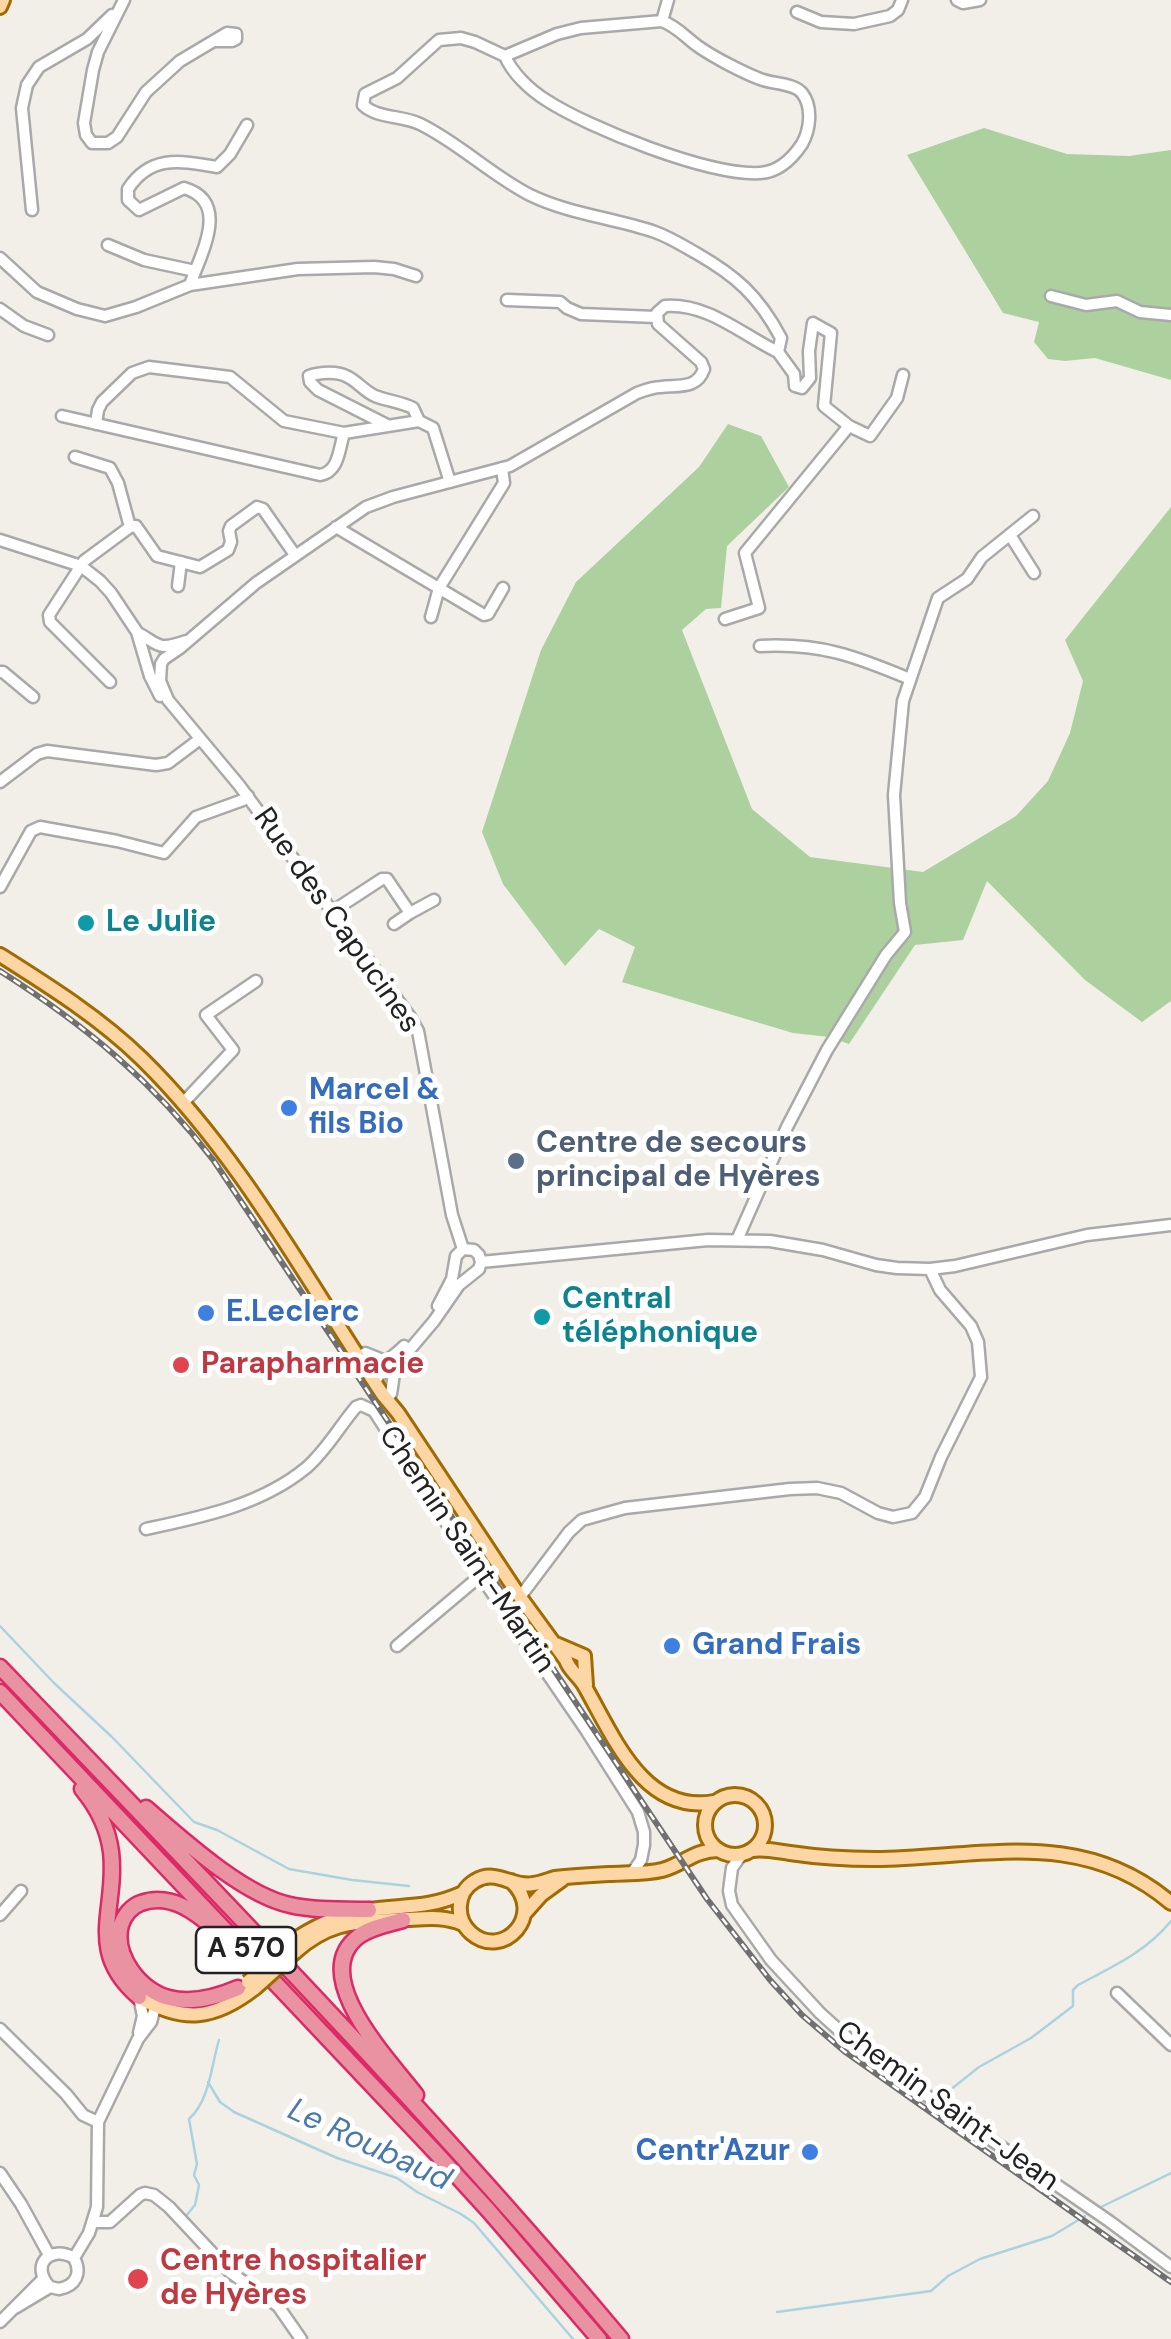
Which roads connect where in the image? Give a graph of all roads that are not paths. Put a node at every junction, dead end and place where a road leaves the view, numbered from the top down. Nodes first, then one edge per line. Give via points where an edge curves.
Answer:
1 (124, 0) edge
2 (668, 0) edge
3 (902, 0) edge
4 (957, 0) edge
5 (980, 0) edge
6 (117, 11) junction
7 (797, 12) dead end
8 (662, 21) junction
9 (216, 41) dead end
10 (505, 56) junction
11 (247, 125) dead end
12 (32, 210) dead end
13 (108, 245) dead end
14 (0, 258) edge
15 (195, 271) junction
16 (416, 276) dead end
17 (190, 285) junction
18 (1050, 296) dead end
19 (507, 300) dead end
20 (0, 309) edge
21 (1171, 314) edge
22 (656, 317) junction
23 (48, 335) dead end
24 (778, 352) junction
25 (903, 375) dead end
26 (62, 416) dead end
27 (419, 421) junction
28 (96, 424) junction
29 (390, 426) junction
30 (849, 426) junction
31 (344, 433) junction
32 (75, 457) dead end
33 (502, 468) junction
34 (450, 482) junction
35 (1033, 516) dead end
36 (130, 526) junction
37 (336, 527) junction
38 (1010, 534) junction
39 (0, 540) edge
40 (295, 555) junction
41 (181, 562) junction
42 (81, 566) junction
43 (1034, 573) dead end
44 (178, 586) dead end
45 (439, 588) junction
46 (504, 588) dead end
47 (431, 617) dead end
48 (724, 619) dead end
49 (186, 640) junction
50 (760, 646) dead end
51 (150, 651) junction
52 (163, 661) junction
53 (0, 672) edge
54 (910, 679) junction
55 (110, 682) dead end
56 (33, 697) dead end
57 (192, 729) junction
58 (200, 739) junction
59 (0, 782) edge
60 (248, 796) junction
61 (0, 887) edge
62 (434, 900) dead end
63 (333, 911) junction
64 (410, 913) junction
65 (394, 924) dead end
66 (0, 955) edge
67 (256, 981) dead end
68 (183, 1103) junction
69 (1171, 1224) edge
70 (737, 1240) junction
71 (464, 1250) junction
72 (481, 1262) junction
73 (455, 1264) junction
74 (930, 1269) junction
75 (472, 1274) junction
76 (378, 1368) junction
77 (398, 1412) junction
78 (146, 1528) dead end
79 (480, 1576) junction
80 (520, 1596) junction
81 (397, 1646) dead end
82 (0, 1665) edge
83 (0, 1693) edge
84 (714, 1802) junction
85 (685, 1804) junction
86 (704, 1827) junction
87 (765, 1828) junction
88 (721, 1851) junction
89 (747, 1852) junction
90 (693, 1854) junction
91 (805, 1854) junction
92 (732, 1868) junction
93 (632, 1873) junction
94 (565, 1877) junction
95 (511, 1881) junction
96 (21, 1891) dead end
97 (463, 1892) junction
98 (1171, 1903) edge
99 (369, 1910) junction
100 (525, 1914) junction
101 (0, 1915) edge
102 (403, 1920) junction
103 (463, 1924) junction
104 (291, 1948) junction
105 (130, 1969) junction
106 (247, 1986) junction
107 (1117, 1993) dead end
108 (139, 1997) joint
109 (150, 2015) junction
110 (0, 2029) edge
111 (1171, 2044) edge
112 (398, 2112) junction
113 (98, 2122) junction
114 (0, 2173) edge
115 (502, 2200) junction
116 (94, 2222) junction
117 (49, 2256) junction
118 (74, 2258) junction
119 (1171, 2267) edge
120 (46, 2283) junction
121 (0, 2322) edge
122 (302, 2339) edge
123 (598, 2339) edge
124 (621, 2339) edge

1 - 6 street
2 - 8 street
3 - 7 street via 890,16 854,24 820,22
4 - 5 street
6 - 9 street via 94,70 84,123 92,143 117,137 156,81
6 - 12 street via 39,67 27,85 22,108
8 - 10 street via 581,28
8 - 10 street via 698,47 802,94 809,121 792,158 762,173 706,167 602,129 544,99
10 - 24 street via 460,38 439,40 397,78 365,94 363,105 426,126 533,196 657,233 713,263 756,300 780,338
11 - 15 street via 217,168 158,163 128,188 128,200 140,210 184,188 203,198 211,223
13 - 15 street
14 - 17 street via 37,292 96,315 114,315
15 - 17 street
16 - 17 street via 374,267 298,269
18 - 21 street
19 - 22 street via 560,302 580,314
20 - 23 street
22 - 24 street via 665,306 694,308
22 - 33 street via 701,362 701,379 637,393
24 - 30 street via 802,388 810,378 813,323 831,333 824,406
25 - 30 street via 897,398 870,436
26 - 28 street
27 - 29 street
27 - 29 street via 413,408 370,394 347,376 309,376 318,390
27 - 34 street via 433,428
28 - 31 street via 320,475 334,470
28 - 31 street via 102,402 149,367 230,377 284,421
29 - 31 street
30 - 48 street via 745,552 759,608
32 - 36 street via 110,468
33 - 34 street
33 - 45 street via 504,483
34 - 37 street via 366,507
35 - 38 street
36 - 41 street via 157,556
36 - 42 street
37 - 40 street
37 - 45 street
38 - 43 street
38 - 54 street via 938,598
39 - 42 street
40 - 41 street via 257,508 231,526 228,550 200,568
40 - 49 street
41 - 44 street
42 - 51 street via 111,593
42 - 55 street via 50,622
45 - 46 street via 484,615
45 - 47 street
49 - 51 street
49 - 52 street
50 - 54 street via 828,649
51 - 52 street, Rue des Capucines via 163,650
51 - 52 street via 153,666
51 - 57 street, Rue des Capucines via 153,685
52 - 57 street, Rue des Capucines via 164,694
53 - 56 street
54 - 70 street via 894,795 905,932 827,1050
57 - 58 street, Rue des Capucines
58 - 59 street via 156,766 47,751
58 - 60 street, Rue des Capucines
60 - 61 street via 196,817 164,853 40,826
60 - 63 street, Rue des Capucines
62 - 64 street
63 - 64 street via 388,879
63 - 71 street, Rue des Capucines via 418,1031
64 - 65 street
66 - 68 main road via 83,1010
67 - 68 street via 206,1015 233,1050
68 - 76 main road
69 - 74 street
70 - 72 street
70 - 74 street
71 - 72 street via 474,1250
71 - 73 street
72 - 75 street
73 - 75 street
73 - 76 street via 441,1302
74 - 80 street via 971,1326 980,1378 926,1498 912,1514 878,1513 817,1488 625,1508 582,1520
75 - 76 street
76 - 77 main road
76 - 77 main road
77 - 80 main road
78 - 79 street, Chemin Saint-Martin via 230,1509 281,1485 306,1468 356,1407 366,1406
79 - 81 street
79 - 93 street, Chemin Saint-Martin via 638,1812 644,1844
80 - 85 main road via 574,1662 642,1778
82 - 99 highway via 174,1833 252,1890 287,1905
82 - 115 highway
83 - 108 highway via 85,1792 105,1826 111,1852 108,1950 120,1978
83 - 112 highway, A 570
84 - 85 main road
84 - 86 main road
84 - 87 main road via 745,1796 762,1812
85 - 86 main road
86 - 88 main road
86 - 90 main road
87 - 89 main road
87 - 91 main road via 781,1846
88 - 89 main road
88 - 90 main road
88 - 92 street, Chemin Saint-Jean
89 - 91 main road
89 - 92 street
90 - 93 main road via 662,1870
91 - 98 main road via 1063,1854 1122,1870
92 - 119 street, Chemin Saint-Jean via 730,1898 740,1917 801,1994 862,2051
93 - 94 main road
94 - 95 main road
94 - 100 main road
95 - 97 main road via 484,1876
95 - 100 main road
96 - 101 street
97 - 99 main road via 420,1906
97 - 103 main road
99 - 104 main road via 324,1922
100 - 103 main road via 501,1940 482,1940
102 - 103 main road via 434,1917
102 - 104 main road via 343,1924
102 - 115 highway via 359,1936 346,1952 346,1994 372,2037
104 - 106 main road, bridge
105 - 106 highway via 168,1998 207,1998
105 - 109 highway via 153,1998
105 - 112 highway via 120,1937 128,1912 157,1900 184,1907
106 - 109 main road via 209,2004 160,2004
106 - 109 main road via 221,2010
107 - 111 street
108 - 109 main road
109 - 113 street
110 - 113 street via 83,2115
112 - 123 highway, A 570
113 - 116 street
114 - 117 street
115 - 124 highway
116 - 118 street
116 - 122 street via 110,2222 140,2195 154,2195 232,2273 278,2306
117 - 118 street
117 - 120 street via 41,2271
118 - 120 street via 74,2282 59,2289
120 - 121 street

